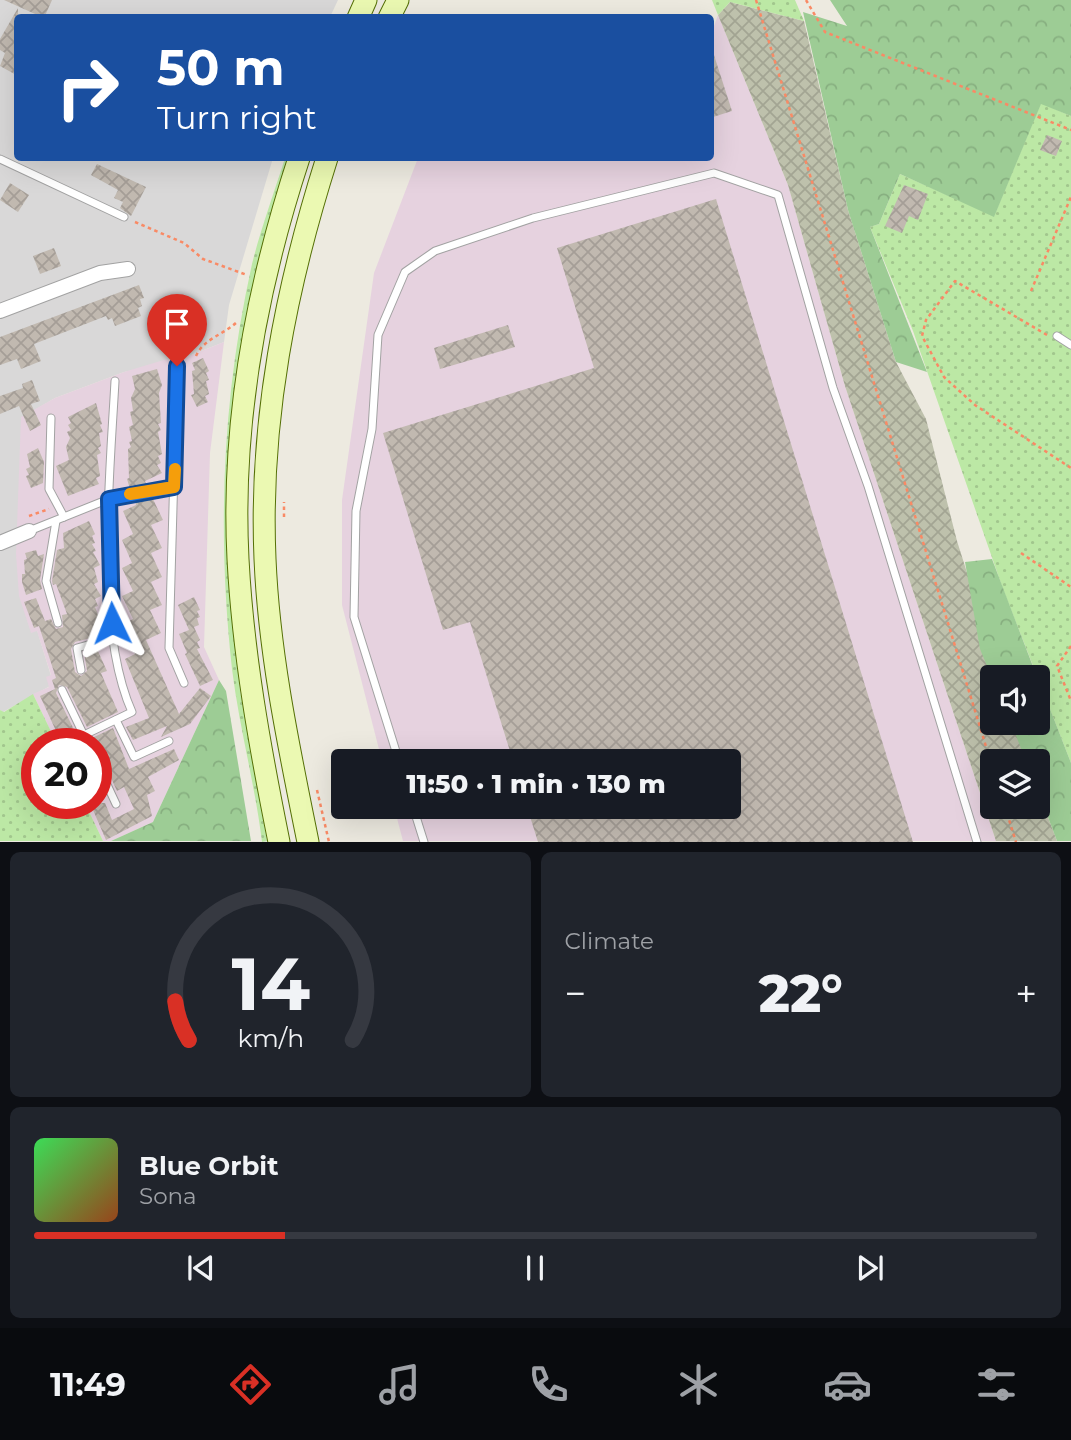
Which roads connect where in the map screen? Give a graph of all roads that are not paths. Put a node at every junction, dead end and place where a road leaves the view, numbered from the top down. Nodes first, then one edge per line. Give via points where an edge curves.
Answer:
1 (0, 159) edge
2 (298, 161) edge
3 (326, 161) edge
4 (124, 217) road end
5 (128, 269) dead end
6 (0, 311) edge
7 (1057, 336) road end
8 (1071, 345) edge
9 (177, 366) dead end
10 (115, 381) dead end
11 (51, 418) dead end
12 (174, 487) junction
13 (109, 499) junction
14 (60, 519) junction
15 (29, 531) joint
16 (0, 543) edge
17 (58, 623) dead end
18 (113, 638) junction
19 (82, 670) dead end
20 (184, 683) dead end
21 (62, 690) dead end
22 (116, 720) junction
23 (81, 728) edge
24 (99, 728) edge
25 (169, 741) dead end
26 (395, 749) edge
27 (112, 795) edge
28 (116, 804) dead end
29 (417, 819) edge
30 (279, 842) edge
31 (308, 842) edge
32 (424, 842) edge
33 (977, 842) edge

1 - 4 lane
2 - 30 street via 257,313 238,499 247,658
3 - 31 street via 282,322 265,502 274,659
5 - 6 street via 100,273
7 - 8 lane
9 - 12 lane
10 - 13 lane
11 - 14 lane via 49,489
12 - 13 lane
12 - 20 lane via 169,648
13 - 14 lane
13 - 18 lane
14 - 15 lane
14 - 17 lane via 46,581
15 - 16 street
18 - 19 lane via 77,648
18 - 22 lane via 120,684 132,712
21 - 23 lane
22 - 24 lane
22 - 25 lane via 134,757
26 - 33 lane via 354,617 356,511 372,429 378,335 405,272 435,251 533,218 713,173 778,195 833,388
27 - 28 lane
29 - 32 lane

